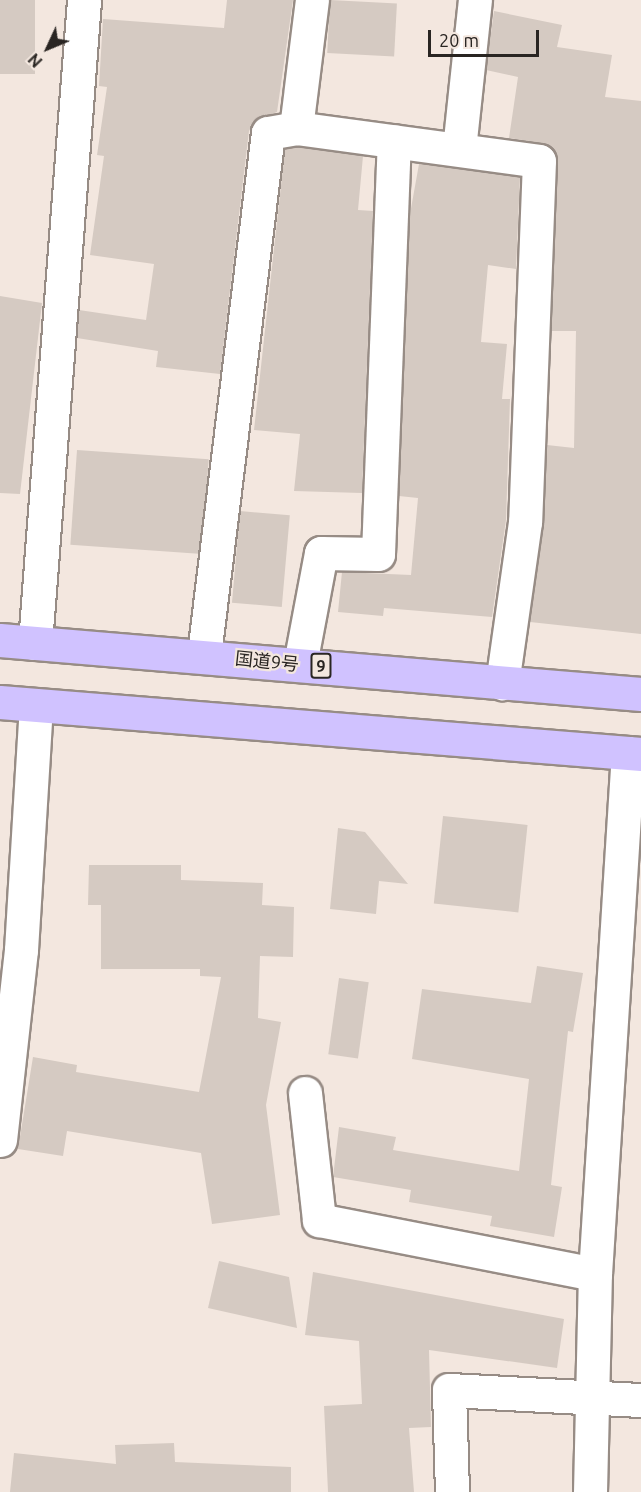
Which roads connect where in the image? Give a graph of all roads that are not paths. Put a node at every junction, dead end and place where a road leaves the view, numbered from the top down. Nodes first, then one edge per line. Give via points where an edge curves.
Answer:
1 (84, 0) edge
2 (312, 0) edge
3 (475, 0) edge
4 (296, 128) junction
5 (394, 141) junction
6 (459, 150) junction
7 (0, 640) edge
8 (35, 643) junction
9 (204, 654) junction
10 (300, 664) junction
11 (502, 683) junction
12 (641, 694) edge
13 (0, 702) edge
14 (36, 705) junction
15 (634, 753) edge
16 (305, 1093) dead end
17 (0, 1140) edge
18 (596, 1274) junction
19 (591, 1396) junction
20 (641, 1400) edge
21 (452, 1492) edge
22 (590, 1492) edge

1 - 8 street
2 - 4 street
3 - 6 street
4 - 5 street
4 - 9 street via 268,133
5 - 6 street
5 - 10 street via 378,554 321,554
6 - 11 street via 539,161 525,522
7 - 8 highway, 国道9号 / 9
8 - 9 highway, 国道9号 / 9
9 - 10 highway, 国道9号 / 9
10 - 11 highway, 国道9号 / 9
11 - 12 highway, 国道9号 / 9
13 - 14 highway
14 - 15 highway
14 - 17 street via 21,951
15 - 18 street
16 - 18 street via 319,1220
18 - 19 street
19 - 20 street
19 - 21 street via 449,1390
19 - 22 street

